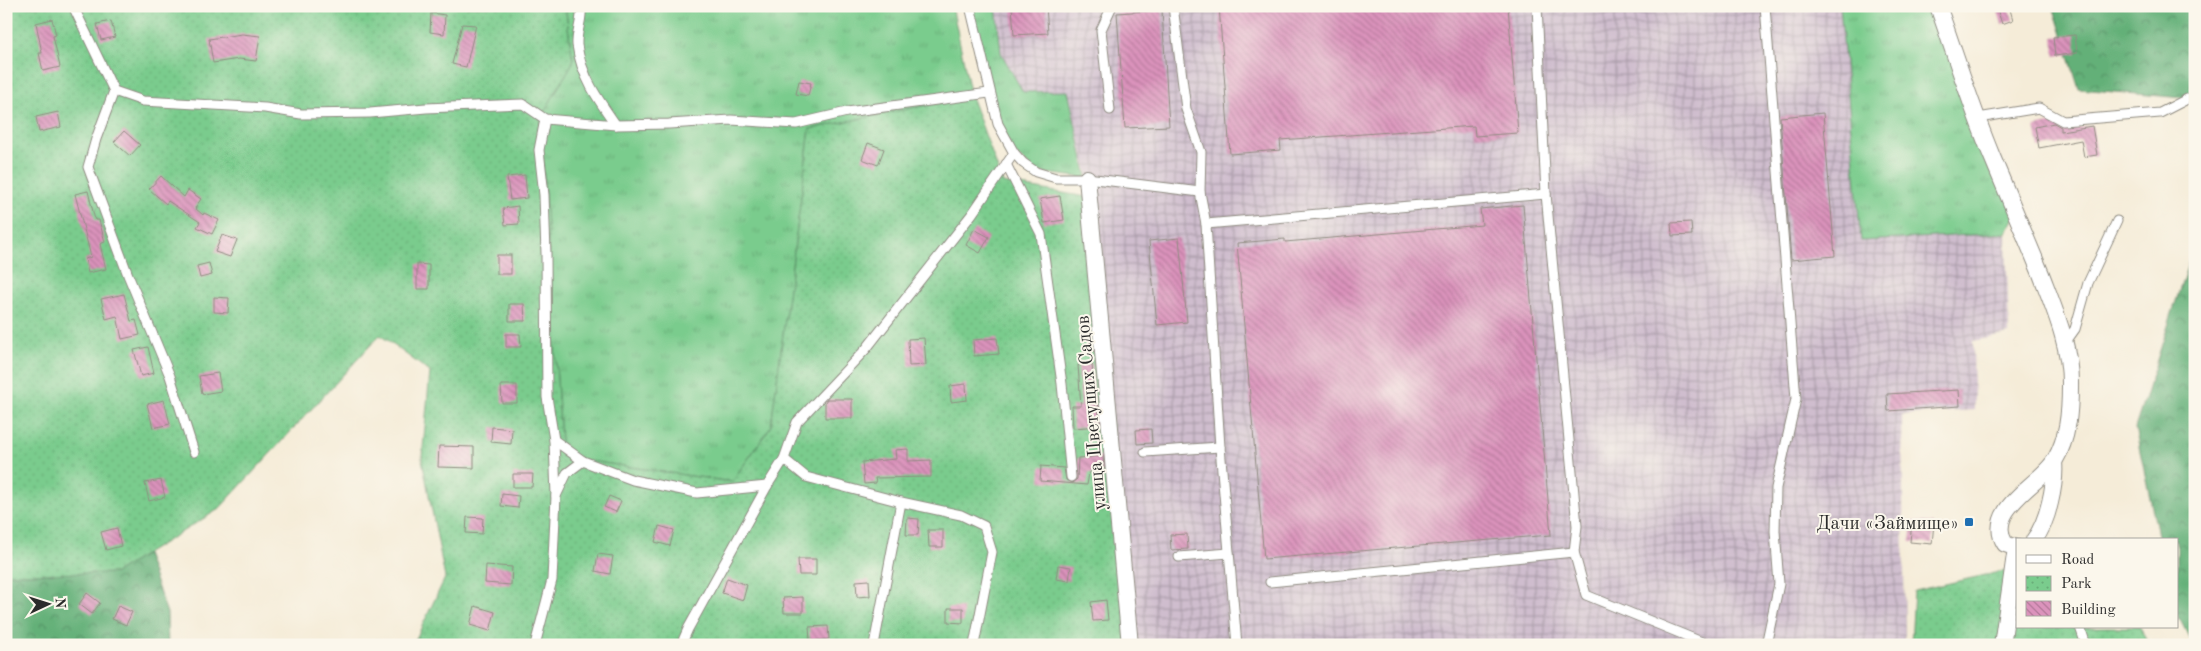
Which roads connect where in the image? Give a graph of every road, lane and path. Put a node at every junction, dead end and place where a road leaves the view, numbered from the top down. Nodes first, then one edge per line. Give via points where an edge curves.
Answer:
1 (73, 6) edge
2 (581, 6) edge
3 (970, 6) edge
4 (1112, 6) edge
5 (1173, 6) edge
6 (1537, 6) edge
7 (1765, 6) edge
8 (1938, 6) edge
9 (114, 91) junction
10 (989, 93) junction
11 (2195, 95) edge
12 (1110, 110) dead end
13 (1978, 118) junction
14 (545, 120) junction
15 (616, 125) junction
16 (1014, 153) junction
17 (1006, 164) junction
18 (1087, 178) junction
19 (1200, 192) junction
20 (1546, 194) junction
21 (2117, 221) dead end
22 (1206, 224) junction
23 (2065, 343) junction
24 (554, 440) junction
25 (1220, 446) junction
26 (194, 452) dead end
27 (1145, 452) dead end
28 (784, 459) junction
29 (583, 461) junction
30 (2054, 462) junction
31 (1071, 477) dead end
32 (767, 486) junction
33 (556, 496) junction
34 (901, 502) junction
35 (2036, 538) edge
36 (2016, 548) edge
37 (1574, 552) junction
38 (1229, 553) junction
39 (1179, 557) dead end
40 (1270, 582) dead end
41 (2080, 628) edge
42 (535, 645) edge
43 (681, 645) edge
44 (874, 645) edge
45 (974, 645) edge
46 (1130, 645) edge
47 (1237, 645) edge
48 (1709, 645) edge
49 (1766, 645) edge
50 (2002, 645) edge
51 (2086, 645) edge

1 - 9 lane
2 - 15 lane via 577,44 590,88
3 - 10 lane
4 - 12 lane via 1101,30
5 - 19 lane via 1186,109 1201,152
6 - 20 lane
7 - 49 lane via 1796,400 1776,488 1779,584
8 - 13 street
9 - 14 lane via 143,101 265,108 301,114 523,104
9 - 26 lane via 88,167 170,376
10 - 15 lane via 847,112 796,124 731,120
10 - 16 lane via 998,124
11 - 13 lane via 2160,113 2063,121 2039,108
13 - 23 street
14 - 15 lane
14 - 24 lane via 539,150 546,254 547,397
16 - 17 lane
16 - 18 lane via 1036,172 1056,178
17 - 28 lane via 972,214 866,350 797,422
17 - 31 lane via 1041,234
18 - 19 lane
18 - 46 street, улица Цветущих Садов
19 - 22 lane
20 - 22 lane
20 - 37 lane via 1577,526
21 - 23 lane via 2088,283 2075,329
22 - 25 lane
23 - 30 street via 2070,414 2064,440
24 - 29 lane
24 - 33 lane
25 - 27 lane
25 - 38 lane
28 - 32 lane
28 - 34 lane via 806,478
29 - 32 lane via 633,480 697,493
29 - 33 lane via 567,473
30 - 35 street via 2053,487
30 - 36 street via 2018,497 2003,519 2002,538 2005,544
32 - 43 lane
33 - 42 lane via 552,580
34 - 44 lane
34 - 45 lane via 961,515 984,526 992,552
36 - 50 street
37 - 40 lane
37 - 48 lane via 1586,594
38 - 39 lane
38 - 47 lane
41 - 51 lane

